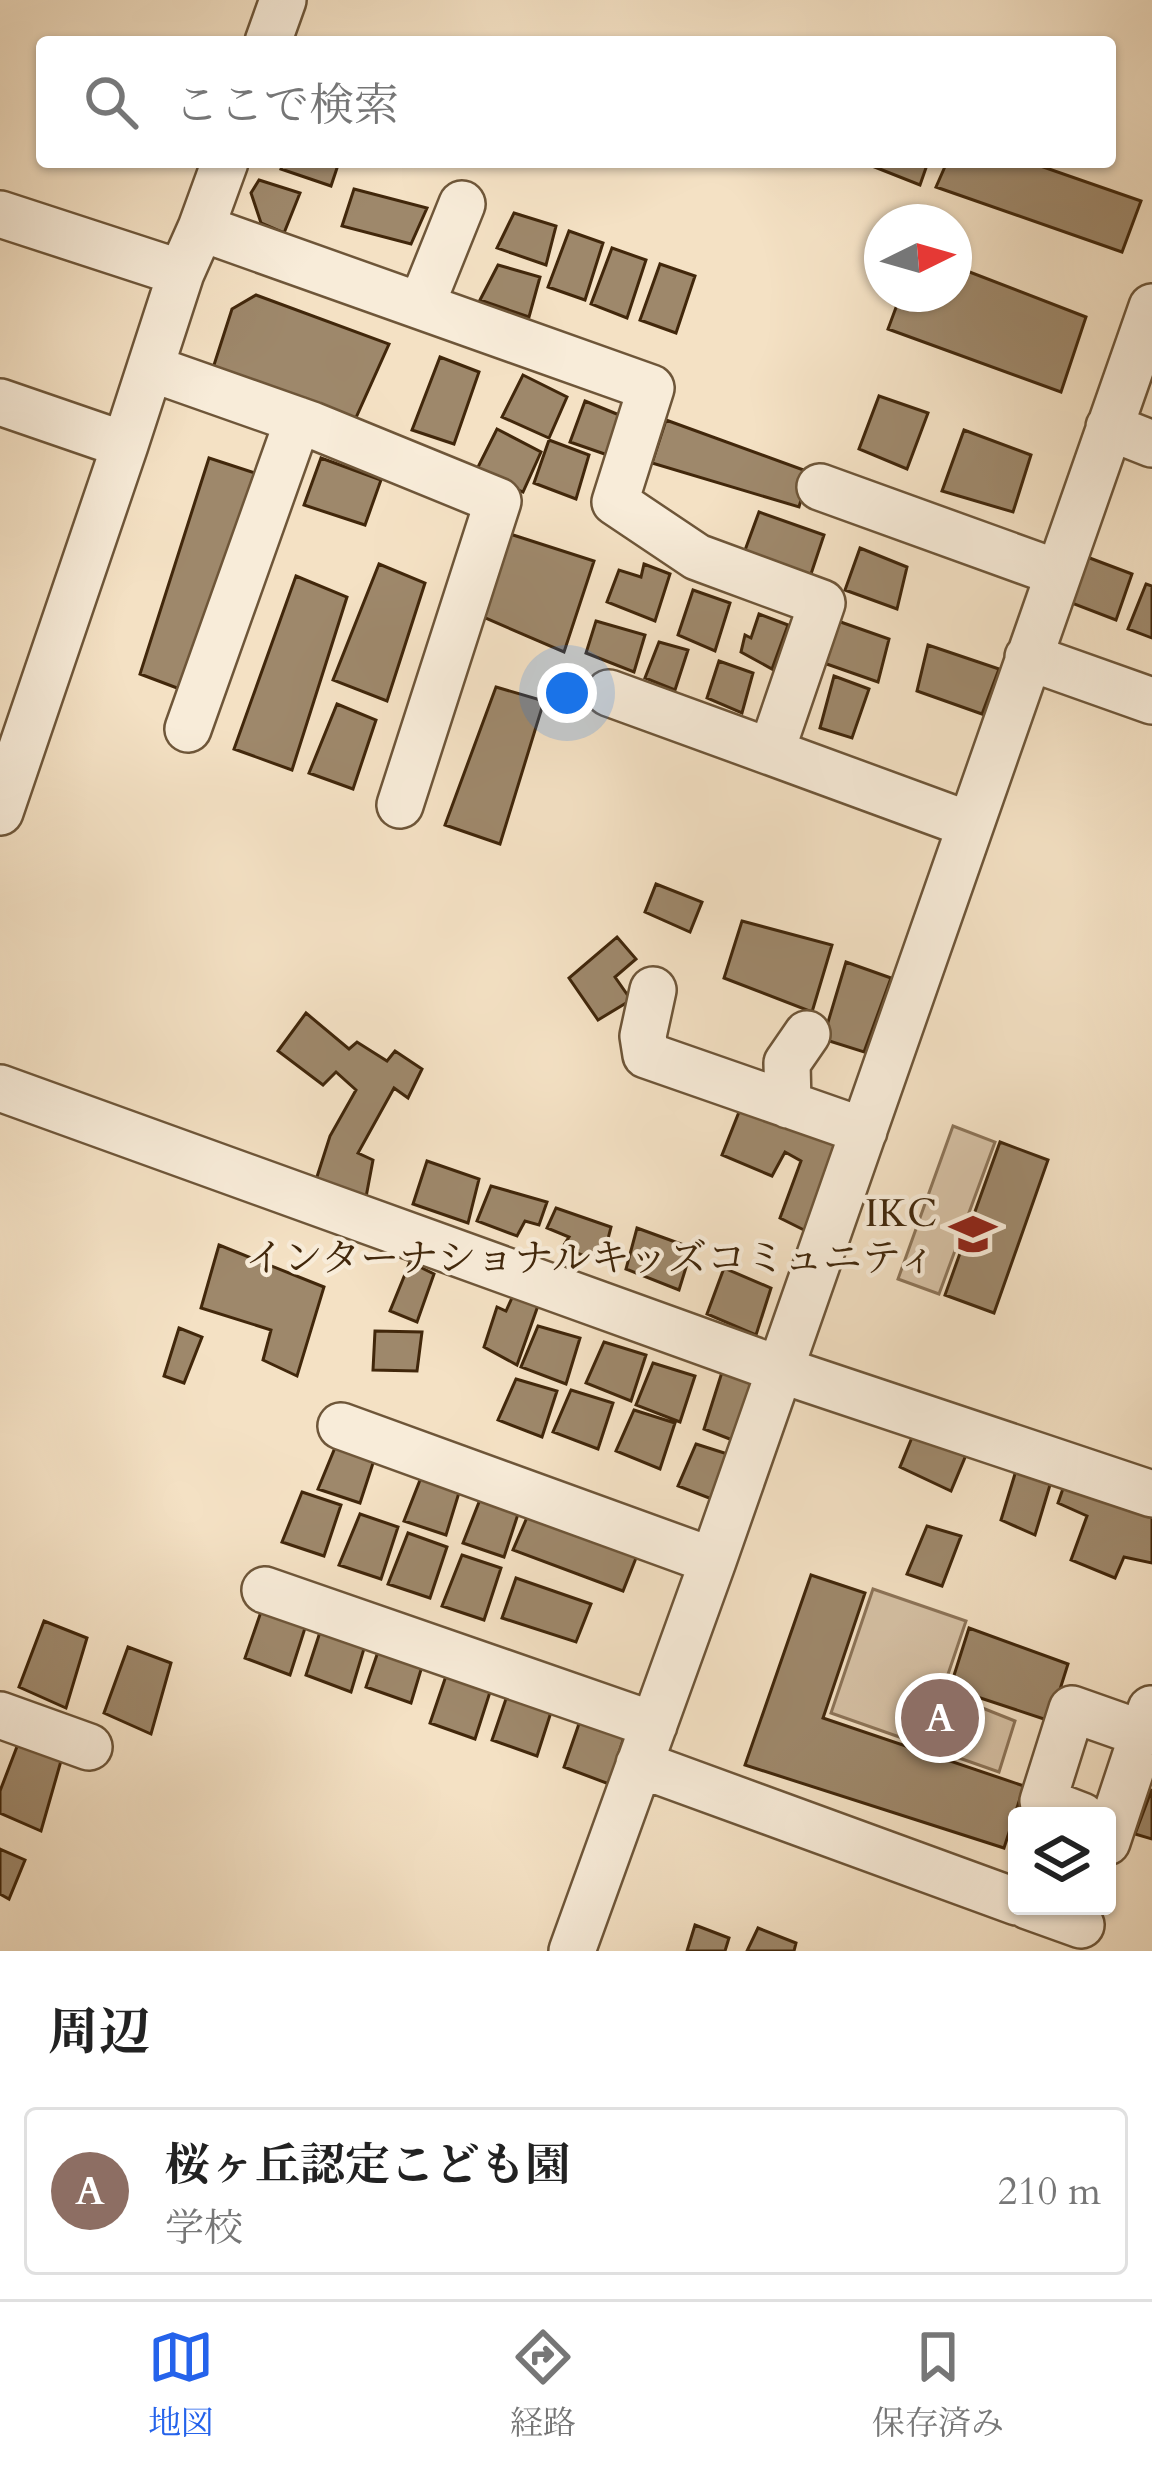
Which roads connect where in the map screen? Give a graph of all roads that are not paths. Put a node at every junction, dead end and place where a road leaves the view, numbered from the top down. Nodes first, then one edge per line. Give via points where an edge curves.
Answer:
1 (283, 0) edge
2 (270, 36) edge
3 (223, 168) edge
4 (462, 204) dead end
5 (0, 214) edge
6 (201, 228) junction
7 (181, 273) junction
8 (421, 306) junction
9 (1152, 307) edge
10 (150, 368) junction
11 (0, 403) edge
12 (298, 420) junction
13 (1109, 427) junction
14 (1152, 444) edge
15 (125, 446) junction
16 (820, 487) dead end
17 (1058, 573) junction
18 (1028, 657) junction
19 (609, 693) dead end
20 (1152, 701) edge
21 (188, 729) dead end
22 (771, 752) junction
23 (400, 805) dead end
24 (0, 812) edge
25 (970, 825) junction
26 (653, 990) dead end
27 (807, 1034) dead end
28 (0, 1088) edge
29 (788, 1105) junction
30 (864, 1132) junction
31 (778, 1369) junction
32 (341, 1426) dead end
33 (1152, 1494) edge
34 (713, 1561) junction
35 (266, 1590) dead end
36 (0, 1715) edge
37 (1146, 1736) edge
38 (646, 1744) junction
39 (89, 1747) dead end
40 (1056, 1807) edge
41 (1112, 1807) edge
42 (1008, 1898) edge
43 (1051, 1915) edge
44 (1081, 1927) edge
45 (572, 1951) edge

1 - 2 street
3 - 6 street
4 - 8 street
5 - 7 street
6 - 7 street
6 - 8 street
7 - 10 street
8 - 22 street via 651,388 615,502 697,557 822,602
9 - 13 street
10 - 12 street
10 - 15 street
11 - 15 street
12 - 21 street
12 - 23 street via 497,502
13 - 14 street
13 - 17 street
15 - 24 street
16 - 17 street
17 - 18 street
18 - 20 street
18 - 25 street
19 - 22 street
22 - 25 street
25 - 30 street
26 - 29 street via 646,1055
27 - 29 street via 787,1064
28 - 31 street
29 - 30 street
30 - 31 street
31 - 33 street
31 - 34 street
32 - 34 street
34 - 38 street
35 - 38 street
36 - 39 street
37 - 40 street via 1072,1709 1043,1801
37 - 41 street
38 - 42 street
38 - 45 street
43 - 44 street

